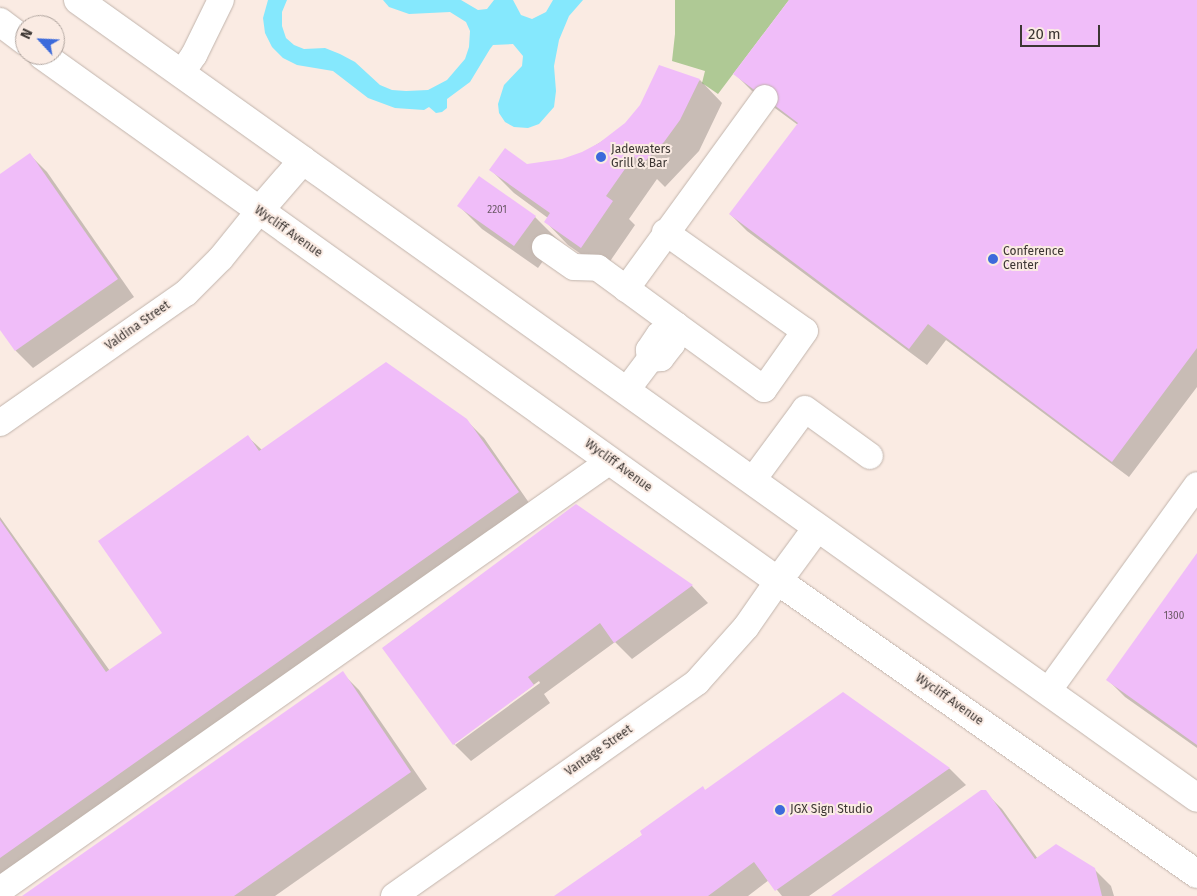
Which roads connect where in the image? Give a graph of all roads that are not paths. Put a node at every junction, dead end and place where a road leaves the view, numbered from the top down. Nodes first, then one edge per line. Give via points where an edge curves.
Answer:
1 (78, 0) edge
2 (221, 0) edge
3 (206, 12) edge
4 (0, 22) edge
5 (15, 34) edge
6 (56, 65) edge
7 (181, 74) junction
8 (765, 98) dead end
9 (303, 160) junction
10 (259, 211) junction
11 (666, 232) junction
12 (545, 247) dead end
13 (626, 289) junction
14 (674, 328) junction
15 (626, 391) junction
16 (0, 422) edge
17 (870, 456) dead end
18 (610, 461) junction
19 (752, 481) junction
20 (1197, 485) edge
21 (818, 528) junction
22 (778, 581) junction
23 (1048, 691) junction
24 (1197, 798) edge
25 (1197, 874) edge
26 (0, 890) edge
27 (394, 896) edge

1 - 7 main road
2 - 3 street
3 - 7 street via 194,55
4 - 5 main road
6 - 10 main road, Wycliff Avenue
7 - 9 main road
8 - 11 street
9 - 10 main road
9 - 15 main road
10 - 16 street, Valdina Street via 221,258 186,293
10 - 18 main road, Wycliff Avenue
11 - 13 street
11 - 14 street via 805,331 764,389
12 - 13 street via 574,268 598,268
13 - 14 street
14 - 15 street via 672,344 661,358 650,359
15 - 19 main road
17 - 19 street via 805,409
18 - 22 main road, Wycliff Avenue
18 - 26 street
19 - 21 main road
20 - 23 street
21 - 22 main road
21 - 23 main road
22 - 25 main road, Wycliff Avenue
22 - 27 street, Vantage Street via 746,627 697,682
23 - 24 main road

